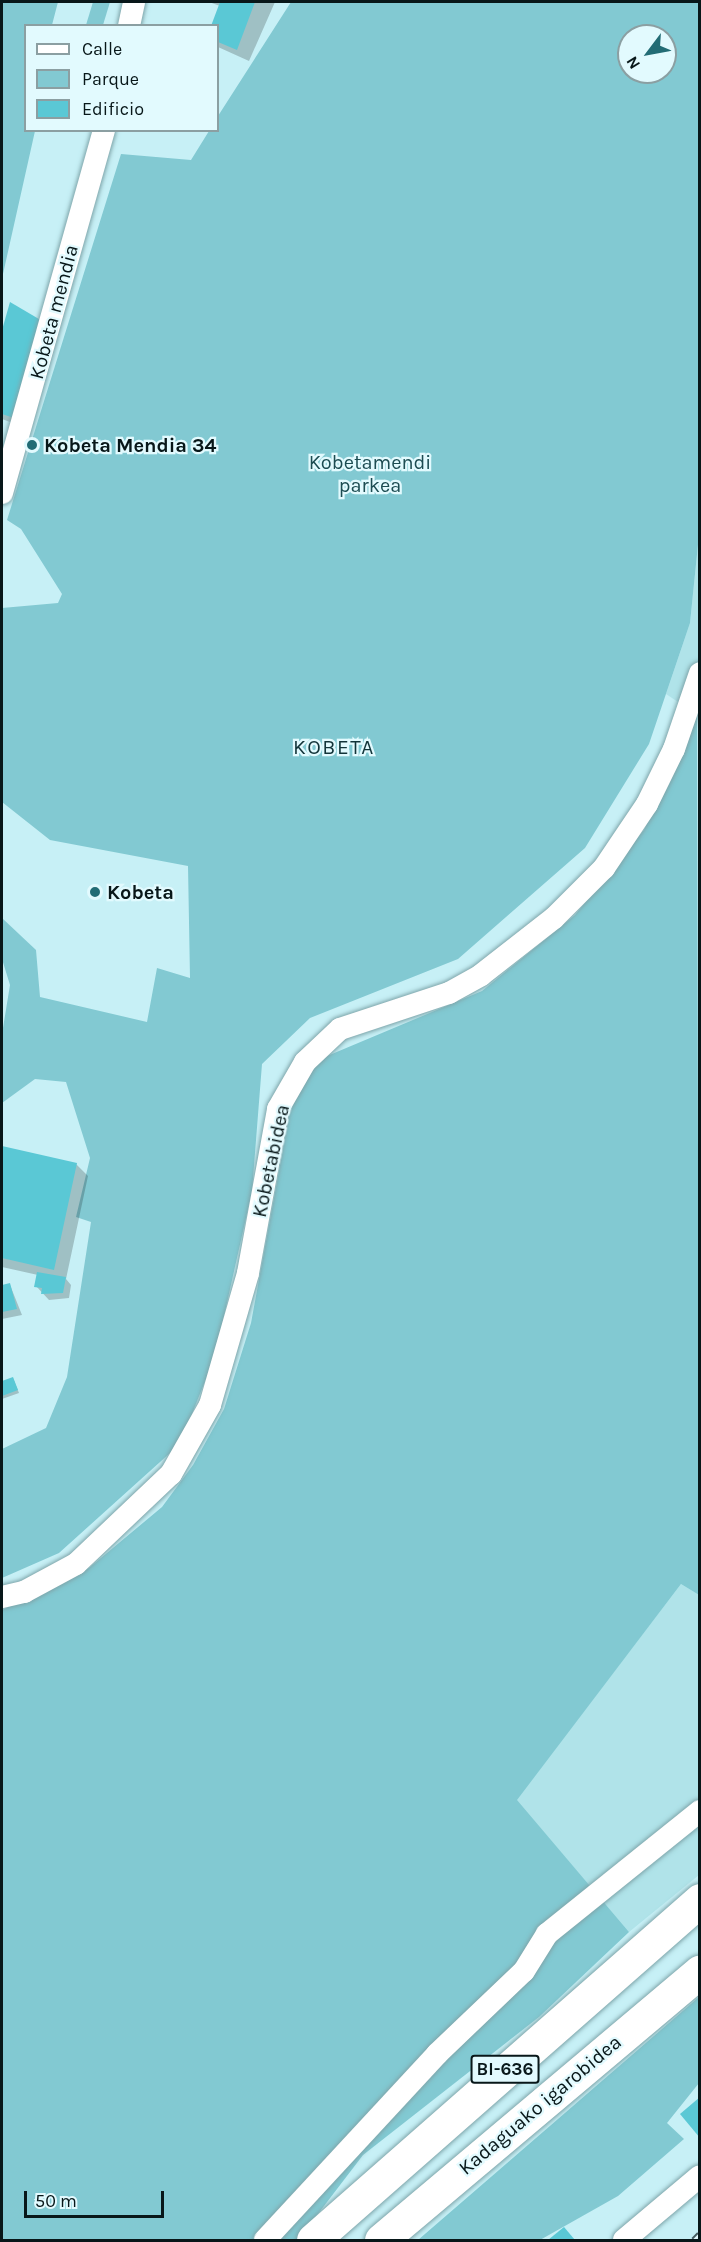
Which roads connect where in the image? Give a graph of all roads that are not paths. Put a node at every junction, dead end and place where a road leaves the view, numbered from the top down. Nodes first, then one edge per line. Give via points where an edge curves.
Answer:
1 (134, 2) edge
2 (129, 24) edge
3 (103, 132) edge
4 (2, 493) edge
5 (699, 673) edge
6 (2, 1597) edge
7 (699, 1811) edge
8 (699, 1900) edge
9 (699, 1971) edge
10 (699, 2176) edge
11 (265, 2241) edge
12 (313, 2241) edge
13 (381, 2241) edge
14 (624, 2241) edge

1 - 2 street
3 - 4 street, Kobeta mendia
5 - 6 street, Kobetabidea via 674,748 647,804 604,868 555,918 481,975 449,993 340,1029 305,1062 278,1109 248,1273 210,1405 171,1474 76,1564 24,1592
7 - 11 street via 547,1935 524,1971 437,2054
8 - 12 highway, BI-636
9 - 13 highway, Kadaguako igarobidea / BI-636
10 - 14 street

